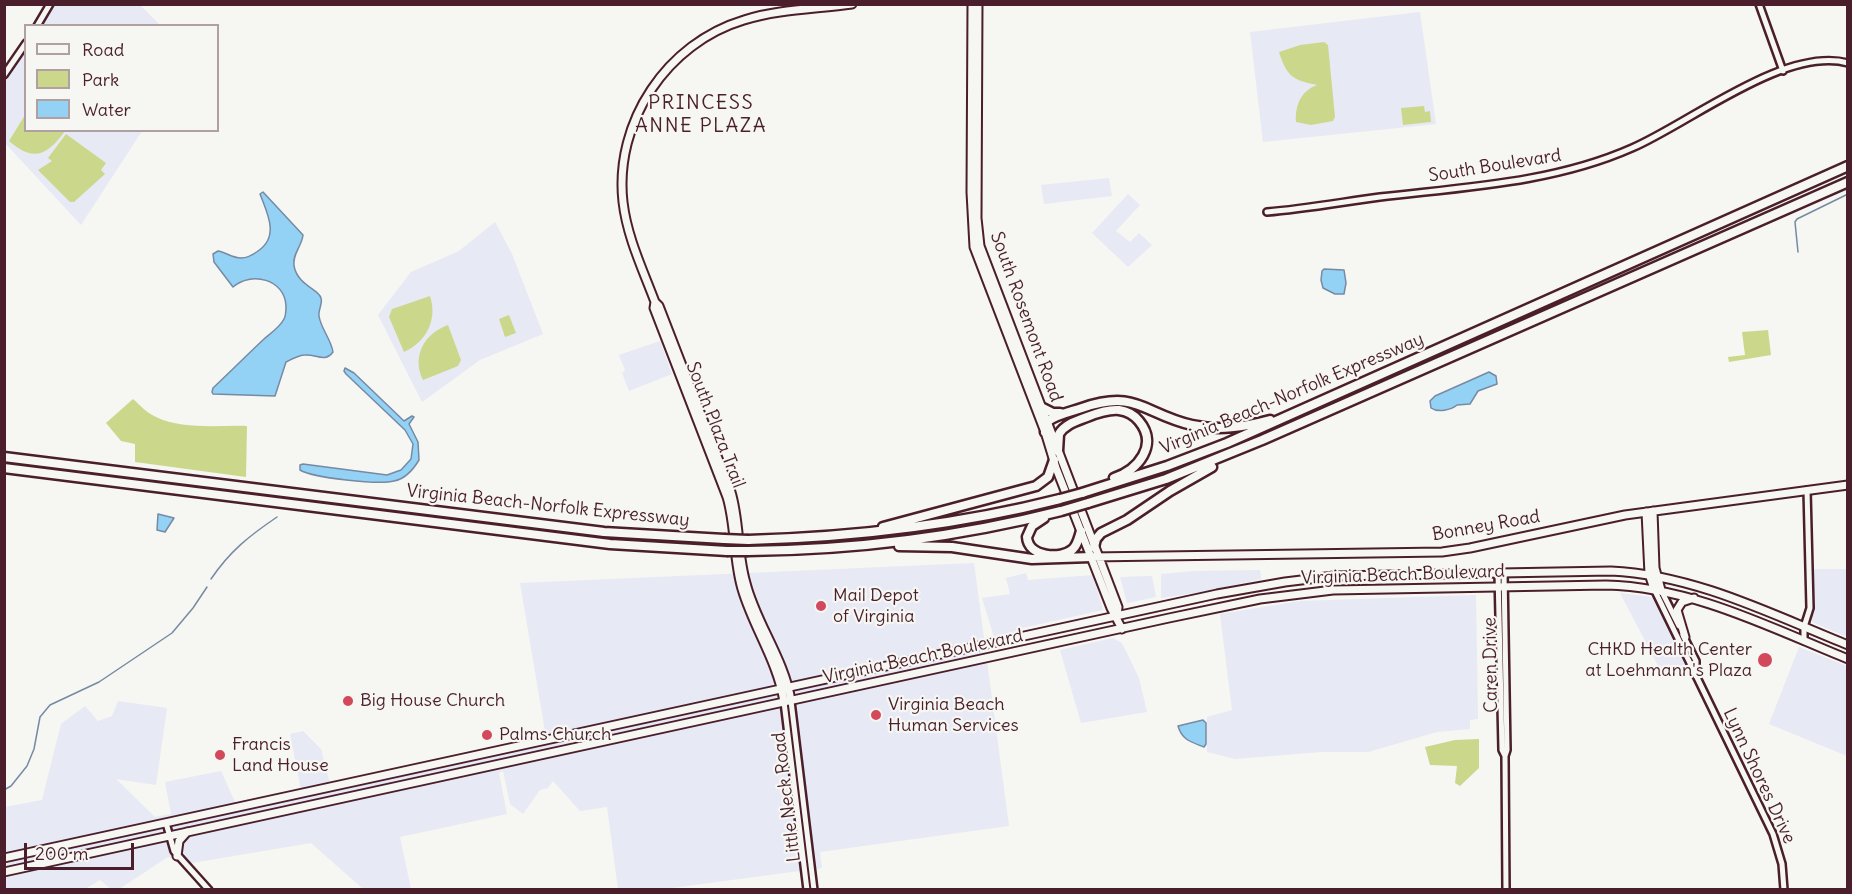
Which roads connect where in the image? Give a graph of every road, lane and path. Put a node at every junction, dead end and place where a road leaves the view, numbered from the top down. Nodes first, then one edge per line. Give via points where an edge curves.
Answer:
1 (50, 4) edge
2 (852, 4) edge
3 (972, 4) edge
4 (978, 4) edge
5 (1758, 4) edge
6 (38, 24) edge
7 (24, 46) edge
8 (1848, 63) edge
9 (1783, 71) junction
10 (4, 75) edge
11 (1848, 166) edge
12 (1848, 182) edge
13 (1267, 212) dead end
14 (1007, 317) junction
15 (1016, 320) dead end
16 (1043, 408) junction
17 (1063, 414) junction
18 (1293, 414) junction
19 (1048, 422) junction
20 (1045, 432) junction
21 (1262, 441) junction
22 (1056, 456) junction
23 (4, 457) edge
24 (4, 468) edge
25 (1848, 485) edge
26 (1095, 489) junction
27 (1807, 490) junction
28 (1061, 511) junction
29 (1650, 511) junction
30 (1081, 531) junction
31 (849, 535) junction
32 (857, 546) junction
33 (1094, 546) junction
34 (1095, 557) junction
35 (1501, 573) junction
36 (1652, 575) junction
37 (1501, 586) junction
38 (1658, 589) junction
39 (1694, 598) junction
40 (1117, 616) junction
41 (1804, 627) junction
42 (1122, 628) junction
43 (1684, 637) junction
44 (1804, 641) junction
45 (1848, 645) edge
46 (1848, 659) edge
47 (1696, 678) junction
48 (785, 689) junction
49 (787, 701) junction
50 (166, 823) junction
51 (187, 832) junction
52 (168, 836) junction
53 (177, 856) junction
54 (4, 858) edge
55 (4, 872) edge
56 (209, 890) edge
57 (807, 890) edge
58 (814, 890) edge
59 (1506, 890) edge
60 (1784, 890) edge

1 - 6 street
2 - 48 main road, South Plaza Trail via 746,19 708,35 686,51 653,86 642,105 629,136 622,184 629,230 654,308 727,497 748,608
3 - 20 main road, South Rosemont Road via 974,242
4 - 14 main road, South Rosemont Road via 978,234
5 - 9 street
7 - 10 street
8 - 9 street, South Boulevard via 1818,60
9 - 13 street, South Boulevard via 1742,87 1635,147 1568,170 1490,185
11 - 18 highway, Virginia Beach-Norfolk Expressway
12 - 21 highway, Virginia Beach-Norfolk Expressway
14 - 15 main road
14 - 16 main road, South Rosemont Road
16 - 17 highway
16 - 19 main road, South Rosemont Road
17 - 18 highway via 1102,402 1126,400 1182,422 1227,428
17 - 19 highway
18 - 26 highway, Virginia Beach-Norfolk Expressway via 1178,462
19 - 20 highway
19 - 22 main road, South Rosemont Road
20 - 22 main road, South Rosemont Road
21 - 28 highway, Virginia Beach-Norfolk Expressway, bridge via 1166,479
21 - 33 highway via 1101,533
22 - 26 highway via 1062,430 1077,421 1113,410 1136,418 1147,438 1143,457 1132,470
22 - 30 main road, South Rosemont Road
22 - 31 highway via 1048,477 1036,486
22 - 33 main road, South Rosemont Road
23 - 31 highway, Virginia Beach-Norfolk Expressway, bridge via 604,532 748,540
24 - 32 highway, Virginia Beach-Norfolk Expressway, bridge via 610,544 728,551
25 - 27 main road, Bonney Road
26 - 31 highway, Virginia Beach-Norfolk Expressway, bridge via 938,524
27 - 29 main road, Bonney Road
27 - 41 street via 1810,608
28 - 30 highway via 1029,528 1026,537 1030,547 1042,554 1068,552 1077,544
28 - 32 highway, Virginia Beach-Norfolk Expressway via 954,533
29 - 34 main road, Bonney Road via 1442,552
29 - 36 main road, Lynn Shores Drive
30 - 34 main road, South Rosemont Road
32 - 34 highway via 938,546 1032,559
33 - 34 main road, South Rosemont Road
34 - 40 main road
35 - 36 main road, Virginia Beach Boulevard via 1611,571
35 - 37 street, Caren Drive
35 - 40 main road, Virginia Beach Boulevard via 1334,576 1252,587
36 - 38 main road, Lynn Shores Drive
36 - 41 main road, Virginia Beach Boulevard via 1707,589
37 - 38 main road, Virginia Beach Boulevard via 1606,585
37 - 42 main road, Virginia Beach Boulevard via 1333,590 1287,595
37 - 59 street, Caren Drive via 1507,750
38 - 39 main road, Virginia Beach Boulevard
38 - 43 street, Lynn Shores Drive
38 - 47 street, Lynn Shores Drive
39 - 43 main road via 1682,602 1677,610
39 - 44 main road, Virginia Beach Boulevard
40 - 42 main road
40 - 48 main road, Virginia Beach Boulevard
41 - 44 street
41 - 45 main road, Virginia Beach Boulevard
42 - 49 main road, Virginia Beach Boulevard
43 - 47 street, Lynn Shores Drive via 1696,661
44 - 46 main road, Virginia Beach Boulevard
47 - 60 street, Lynn Shores Drive via 1773,834 1782,864
48 - 49 main road, South Plaza Trail
48 - 50 main road, Virginia Beach Boulevard
49 - 51 main road, Virginia Beach Boulevard
49 - 57 street, Little Neck Road
49 - 58 street, Little Neck Road
50 - 52 street
50 - 54 main road, Virginia Beach Boulevard
51 - 52 main road, Virginia Beach Boulevard
51 - 53 main road via 179,841
52 - 53 street
52 - 55 main road, Virginia Beach Boulevard
53 - 56 street

